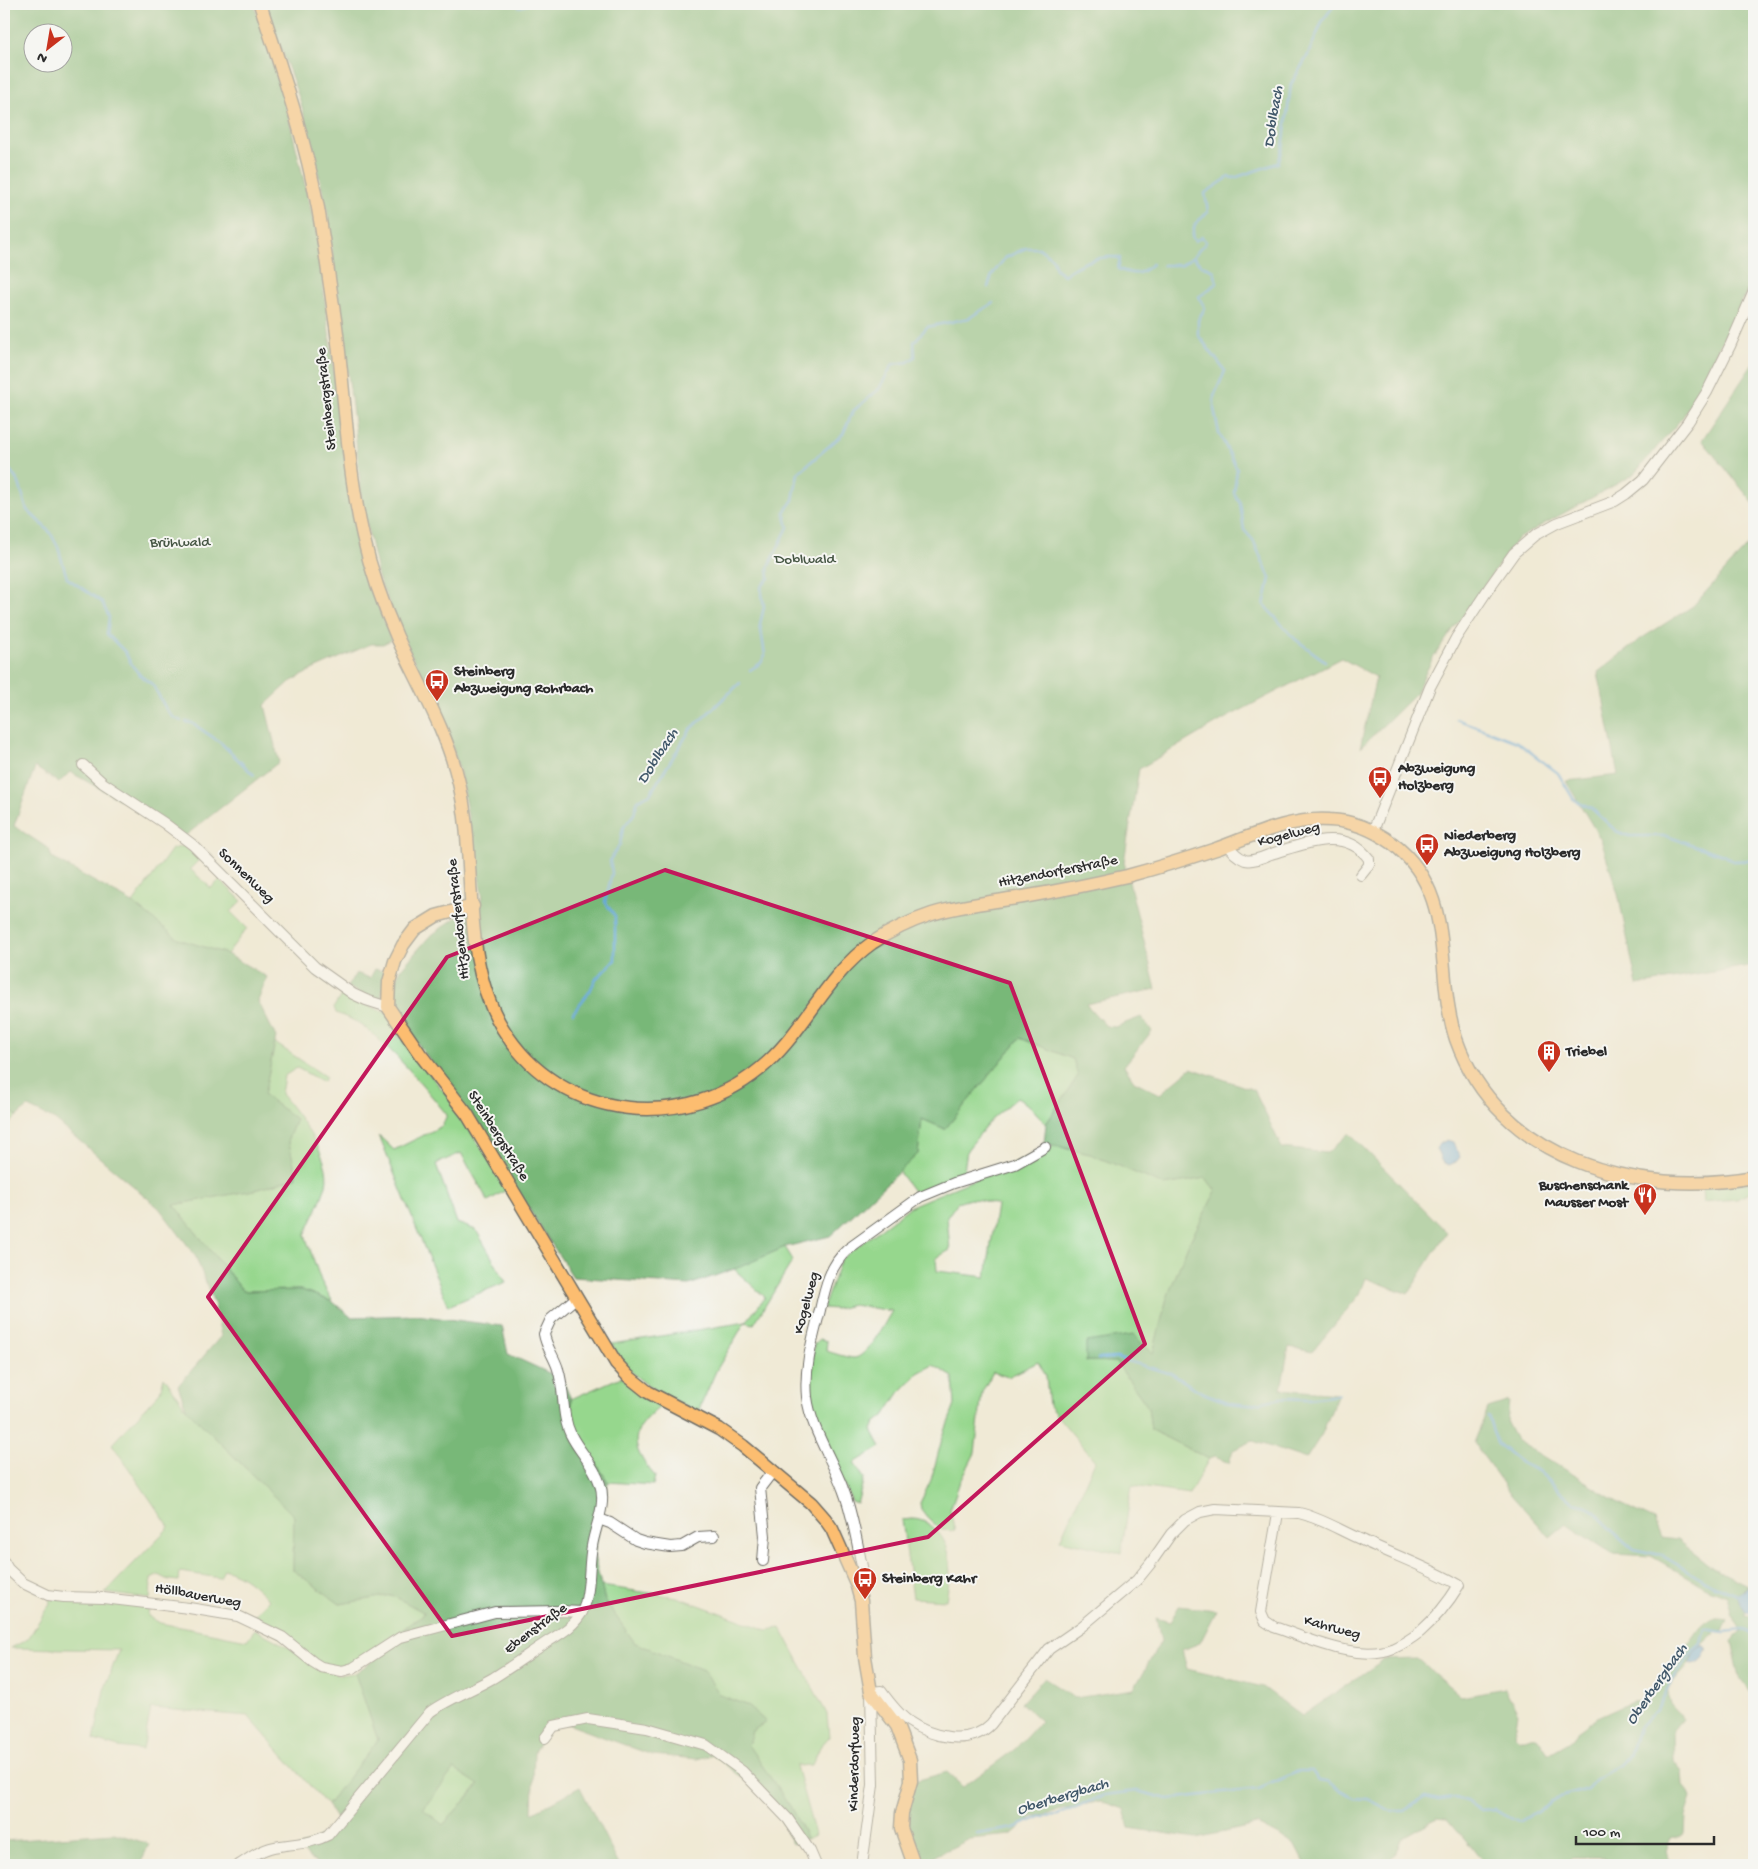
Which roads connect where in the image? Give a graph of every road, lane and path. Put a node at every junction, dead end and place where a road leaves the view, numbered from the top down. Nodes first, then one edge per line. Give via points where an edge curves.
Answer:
1 (260, 4) edge
2 (1754, 291) edge
3 (82, 765) dead end
4 (459, 781) joint
5 (1373, 831) junction
6 (1227, 845) junction
7 (1360, 875) dead end
8 (473, 906) junction
9 (388, 1007) junction
10 (1045, 1147) dead end
11 (1754, 1177) edge
12 (577, 1298) junction
13 (773, 1471) junction
14 (1278, 1513) junction
15 (599, 1519) junction
16 (714, 1536) dead end
17 (763, 1561) dead end
18 (4, 1562) edge
19 (856, 1583) junction
20 (582, 1612) junction
21 (871, 1692) junction
22 (545, 1738) dead end
23 (239, 1865) edge
24 (816, 1865) edge
25 (862, 1865) edge
26 (914, 1865) edge

1 - 4 main road, Steinbergstraße via 290,95 318,205 363,536 384,605 447,743
2 - 5 street via 1707,392 1643,480 1615,500 1535,535 1514,553 1493,582 1456,638 1430,687
3 - 9 street, Sonnenweg via 193,845 315,967 353,994
4 - 8 main road, Hitzendorferstraße via 467,829
5 - 6 main road, Hitzendorferstraße via 1344,822 1306,820
5 - 11 main road, Hitzendorferstraße via 1409,859 1427,887 1442,942 1454,1032 1479,1085 1506,1118 1555,1151 1588,1165 1622,1174 1682,1183
6 - 7 street, Kogelweg via 1238,856 1251,860 1319,840 1339,840 1356,847 1369,859 1369,865
6 - 8 main road, Hitzendorferstraße via 1131,875 955,908 905,924 871,944 850,962 780,1050 757,1071 710,1099 666,1109 624,1108 588,1098 558,1084 524,1057 504,1032 486,993 477,960
8 - 9 main road via 436,916 415,929 395,961 389,982
9 - 12 main road, Steinbergstraße via 467,1114
10 - 19 street, Kogelweg via 1015,1164 920,1197 848,1249 831,1272 812,1344 806,1386 814,1424 850,1507 863,1571
12 - 13 main road, Steinbergstraße via 616,1363 638,1384 663,1401 719,1429
12 - 15 street, Ebenstraße via 551,1319 544,1334 558,1368 571,1435 593,1467 600,1486
13 - 17 street via 760,1488 765,1536
13 - 19 main road, Steinbergstraße via 825,1519 839,1542
14 - 14 street, Kahrweg via 1262,1612 1265,1620 1274,1627 1348,1651 1383,1652 1404,1643 1426,1626 1444,1608 1459,1585 1315,1517
14 - 21 street, Kahrweg via 1207,1510 1184,1520 1136,1580 1049,1650 980,1734 961,1738 927,1732 907,1720 881,1692
15 - 16 street via 606,1520 636,1540 662,1546 682,1546 698,1537
15 - 20 street, Ebenstraße via 592,1546 588,1595
18 - 20 street, Höllbauerweg via 23,1583 48,1595 103,1598 238,1616 282,1637 321,1667 342,1671 353,1668 401,1637 495,1612
19 - 21 main road, Steinbergstraße
20 - 23 street, Ebenstraße via 571,1625 530,1653 430,1712 328,1835 318,1840 262,1851
21 - 25 street, Kinderdorfweg via 873,1784
21 - 26 main road via 896,1726 910,1760 911,1780 901,1828
22 - 24 street via 554,1726 588,1719 647,1728 706,1745 742,1771 788,1819 810,1850

